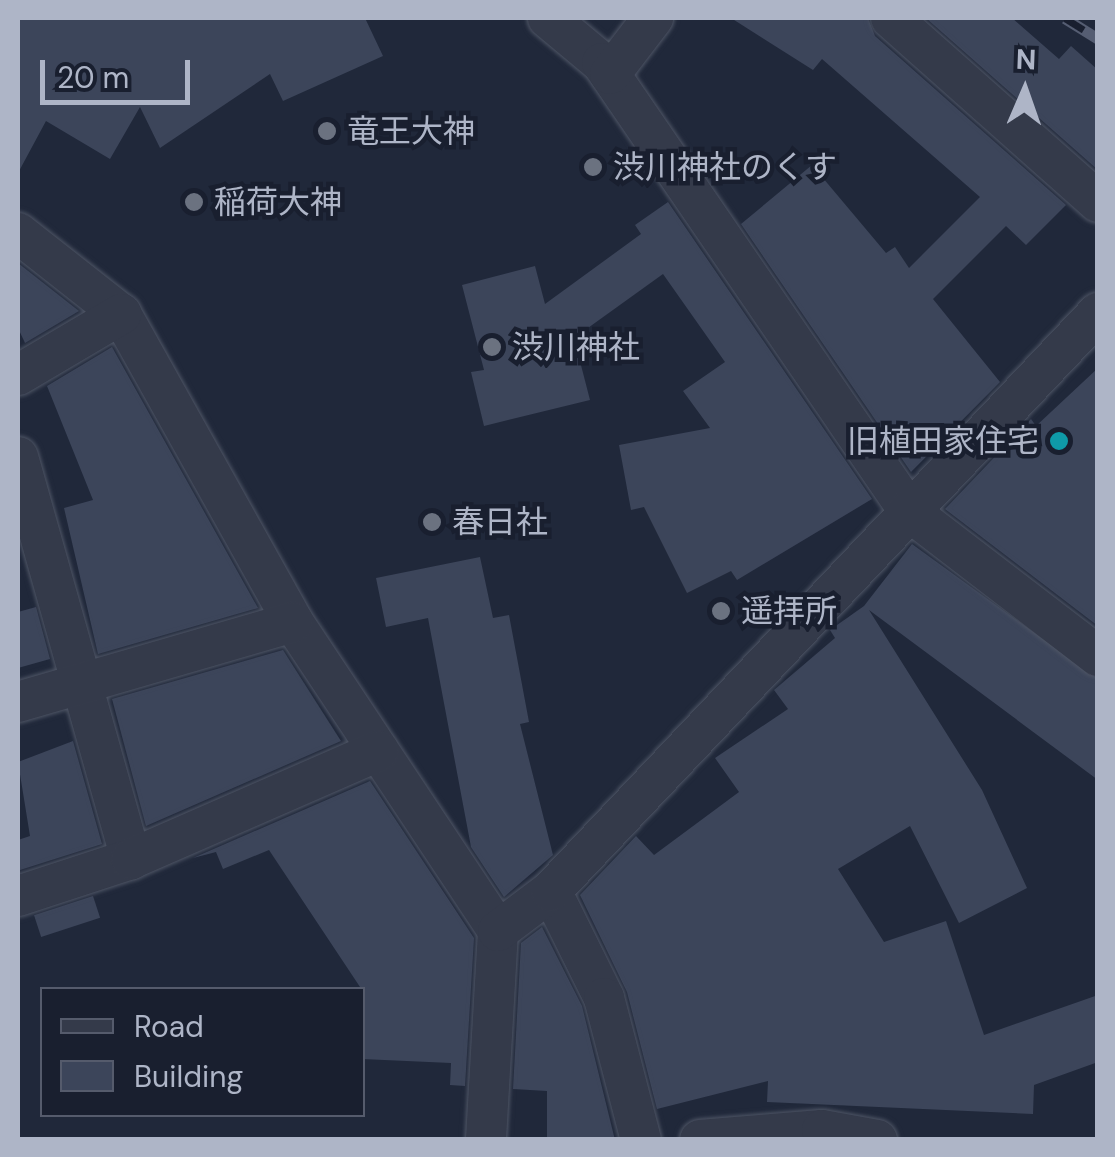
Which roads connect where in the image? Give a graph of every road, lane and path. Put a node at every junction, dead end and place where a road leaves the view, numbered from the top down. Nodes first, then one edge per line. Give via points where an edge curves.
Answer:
1 (548, 18) edge
2 (652, 18) edge
3 (890, 18) edge
4 (610, 74) junction
5 (1098, 202) edge
6 (18, 233) edge
7 (1098, 313) edge
8 (121, 314) junction
9 (18, 376) edge
10 (18, 456) edge
11 (909, 511) junction
12 (293, 622) junction
13 (1098, 656) edge
14 (80, 683) junction
15 (18, 702) edge
16 (378, 751) junction
17 (131, 858) junction
18 (551, 891) junction
19 (18, 896) edge
20 (498, 930) junction
21 (486, 1140) edge
22 (641, 1140) edge
23 (700, 1140) edge
24 (877, 1140) edge

1 - 4 street
2 - 4 street
3 - 5 street
4 - 11 street
6 - 8 street
7 - 11 street
8 - 9 street
8 - 12 street
10 - 14 street
11 - 13 street
11 - 18 street
12 - 14 street
12 - 16 street
14 - 15 street
14 - 17 street
16 - 17 street
16 - 20 street
17 - 19 street
18 - 20 street
18 - 22 street via 604,998
20 - 21 street
23 - 24 street via 822,1130

